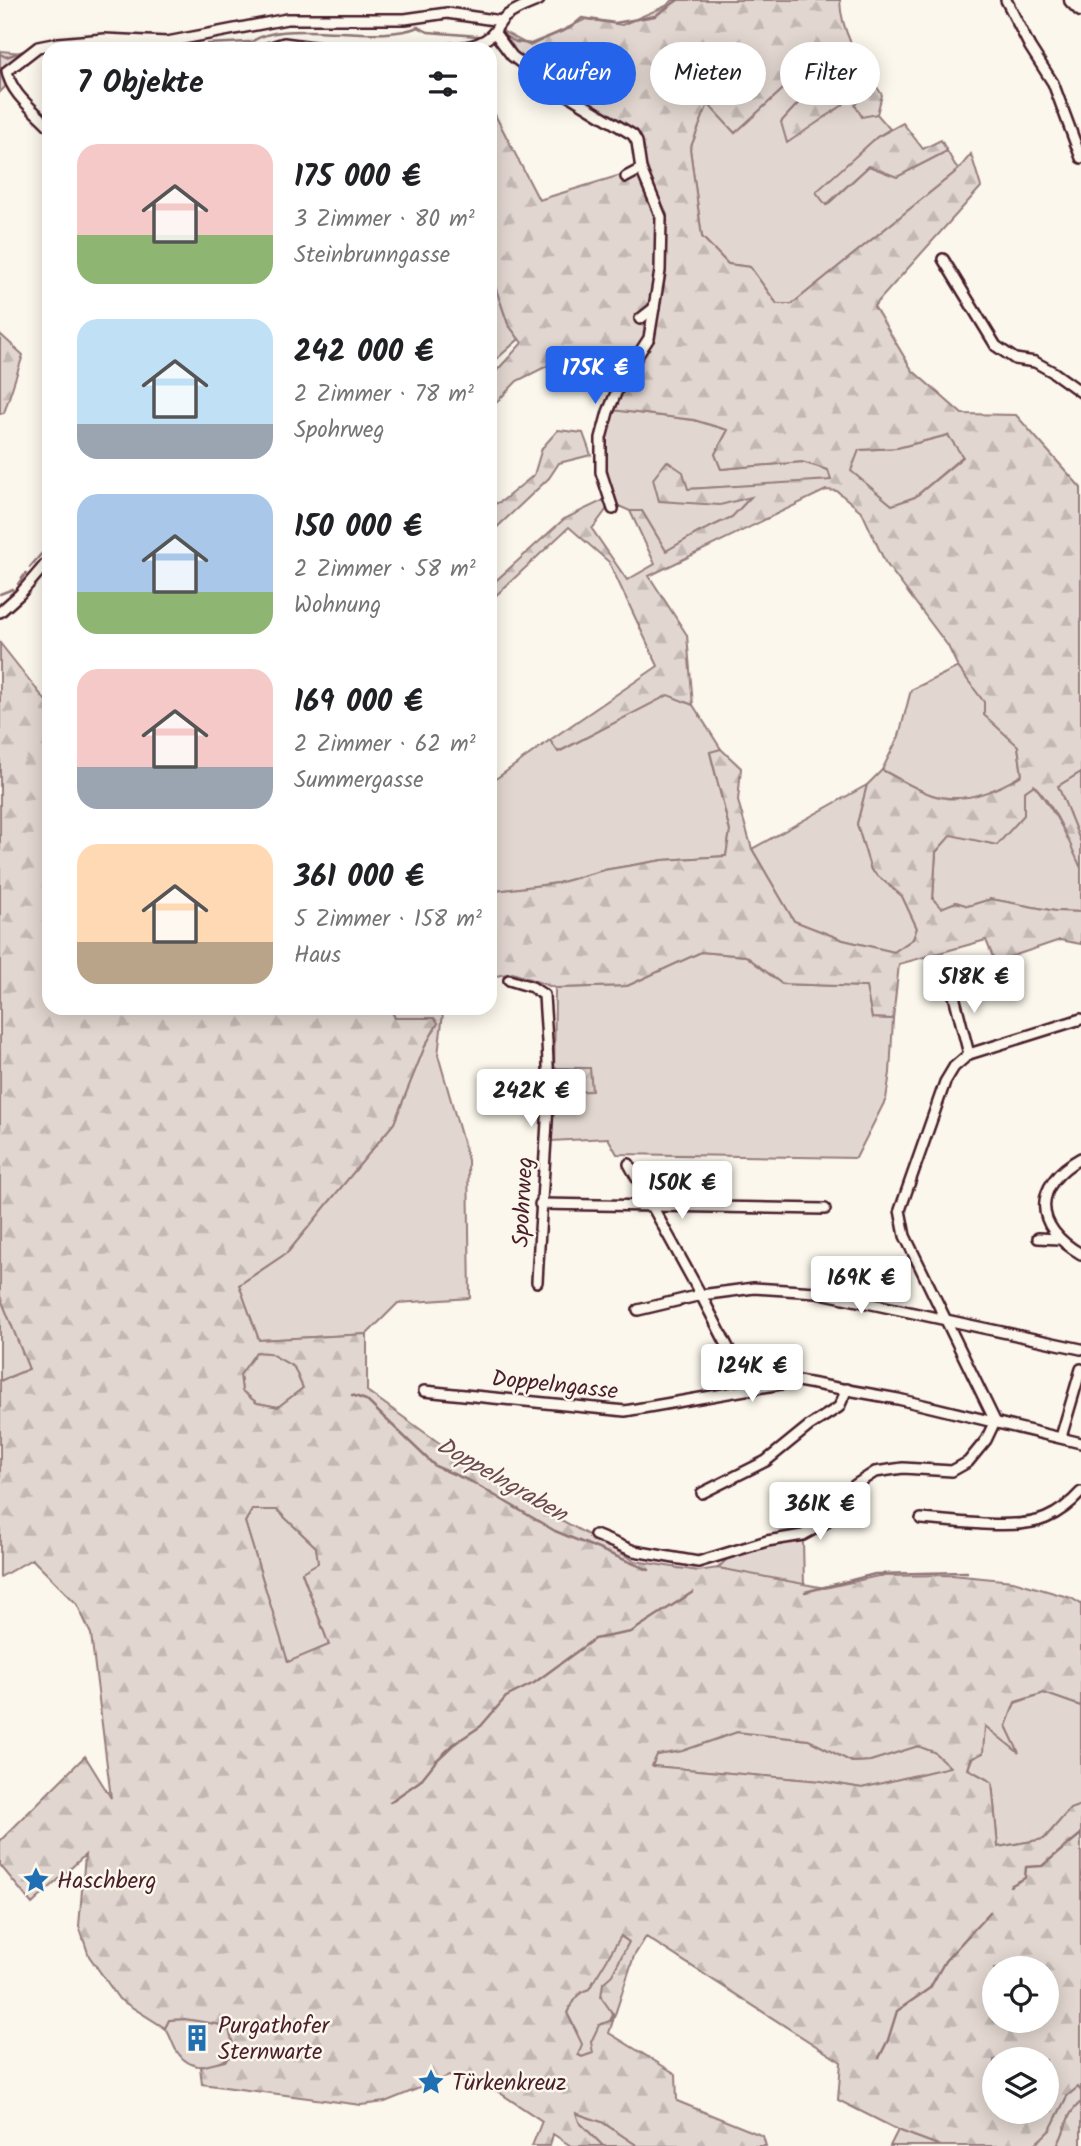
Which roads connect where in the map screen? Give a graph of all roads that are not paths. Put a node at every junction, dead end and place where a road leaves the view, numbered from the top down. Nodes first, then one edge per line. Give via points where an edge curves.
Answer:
1 (539, 0) edge
2 (1006, 0) edge
3 (1072, 0) edge
4 (1081, 9) edge
5 (501, 20) junction
6 (494, 32) junction
7 (70, 42) edge
8 (477, 42) edge
9 (42, 46) edge
10 (42, 119) edge
11 (1081, 158) edge
12 (641, 169) junction
13 (626, 177) dead end
14 (943, 259) dead end
15 (654, 309) junction
16 (640, 319) dead end
17 (1081, 392) edge
18 (613, 509) dead end
19 (42, 568) edge
20 (0, 612) edge
21 (509, 980) dead end
22 (951, 984) dead end
23 (1081, 1019) edge
24 (969, 1054) junction
25 (1081, 1158) edge
26 (629, 1164) dead end
27 (540, 1203) junction
28 (653, 1206) junction
29 (825, 1209) dead end
30 (1038, 1238) dead end
31 (1059, 1239) junction
32 (1081, 1254) edge
33 (537, 1282) dead end
34 (701, 1295) junction
35 (638, 1310) dead end
36 (946, 1319) junction
37 (1081, 1349) edge
38 (1081, 1369) edge
39 (847, 1389) junction
40 (750, 1390) junction
41 (424, 1391) dead end
42 (995, 1421) junction
43 (1061, 1437) junction
44 (1081, 1443) edge
45 (1081, 1492) edge
46 (702, 1493) dead end
47 (921, 1520) dead end
48 (595, 1535) dead end

1 - 5 street
2 - 11 street via 1053,83
3 - 4 main road
5 - 6 street
5 - 7 street via 447,13 405,19 286,19 167,41
6 - 8 street
6 - 12 street via 512,56 543,80 632,135
9 - 10 street via 7,72 20,97
12 - 13 street
12 - 15 street via 661,217
14 - 17 street via 996,346 1014,359 1035,362 1054,372
15 - 16 street
15 - 18 street via 649,338 621,381 601,438 601,472
19 - 20 street
21 - 27 street, Spohrweg via 544,995 548,1103
22 - 24 street
23 - 24 street
24 - 36 street via 945,1082 900,1210 905,1236
25 - 31 street via 1057,1174 1043,1199 1047,1219
26 - 28 street
27 - 28 street
27 - 33 street, Spohrweg
28 - 29 street
28 - 34 street
30 - 31 street
31 - 32 street
34 - 35 street
34 - 36 street via 754,1288 816,1292
34 - 40 street
36 - 37 street
36 - 42 street
38 - 43 street
39 - 40 street, Doppelngasse via 798,1381
39 - 42 street, Doppelngasse
39 - 46 street via 839,1407 766,1461
40 - 41 street, Doppelngasse via 625,1411
42 - 43 street, Doppelngasse
42 - 48 street via 968,1462 952,1471 903,1468 875,1472 855,1485 825,1523 803,1535 698,1562 634,1551
43 - 44 street, Doppelngasse
45 - 47 street via 1045,1519 1025,1524

